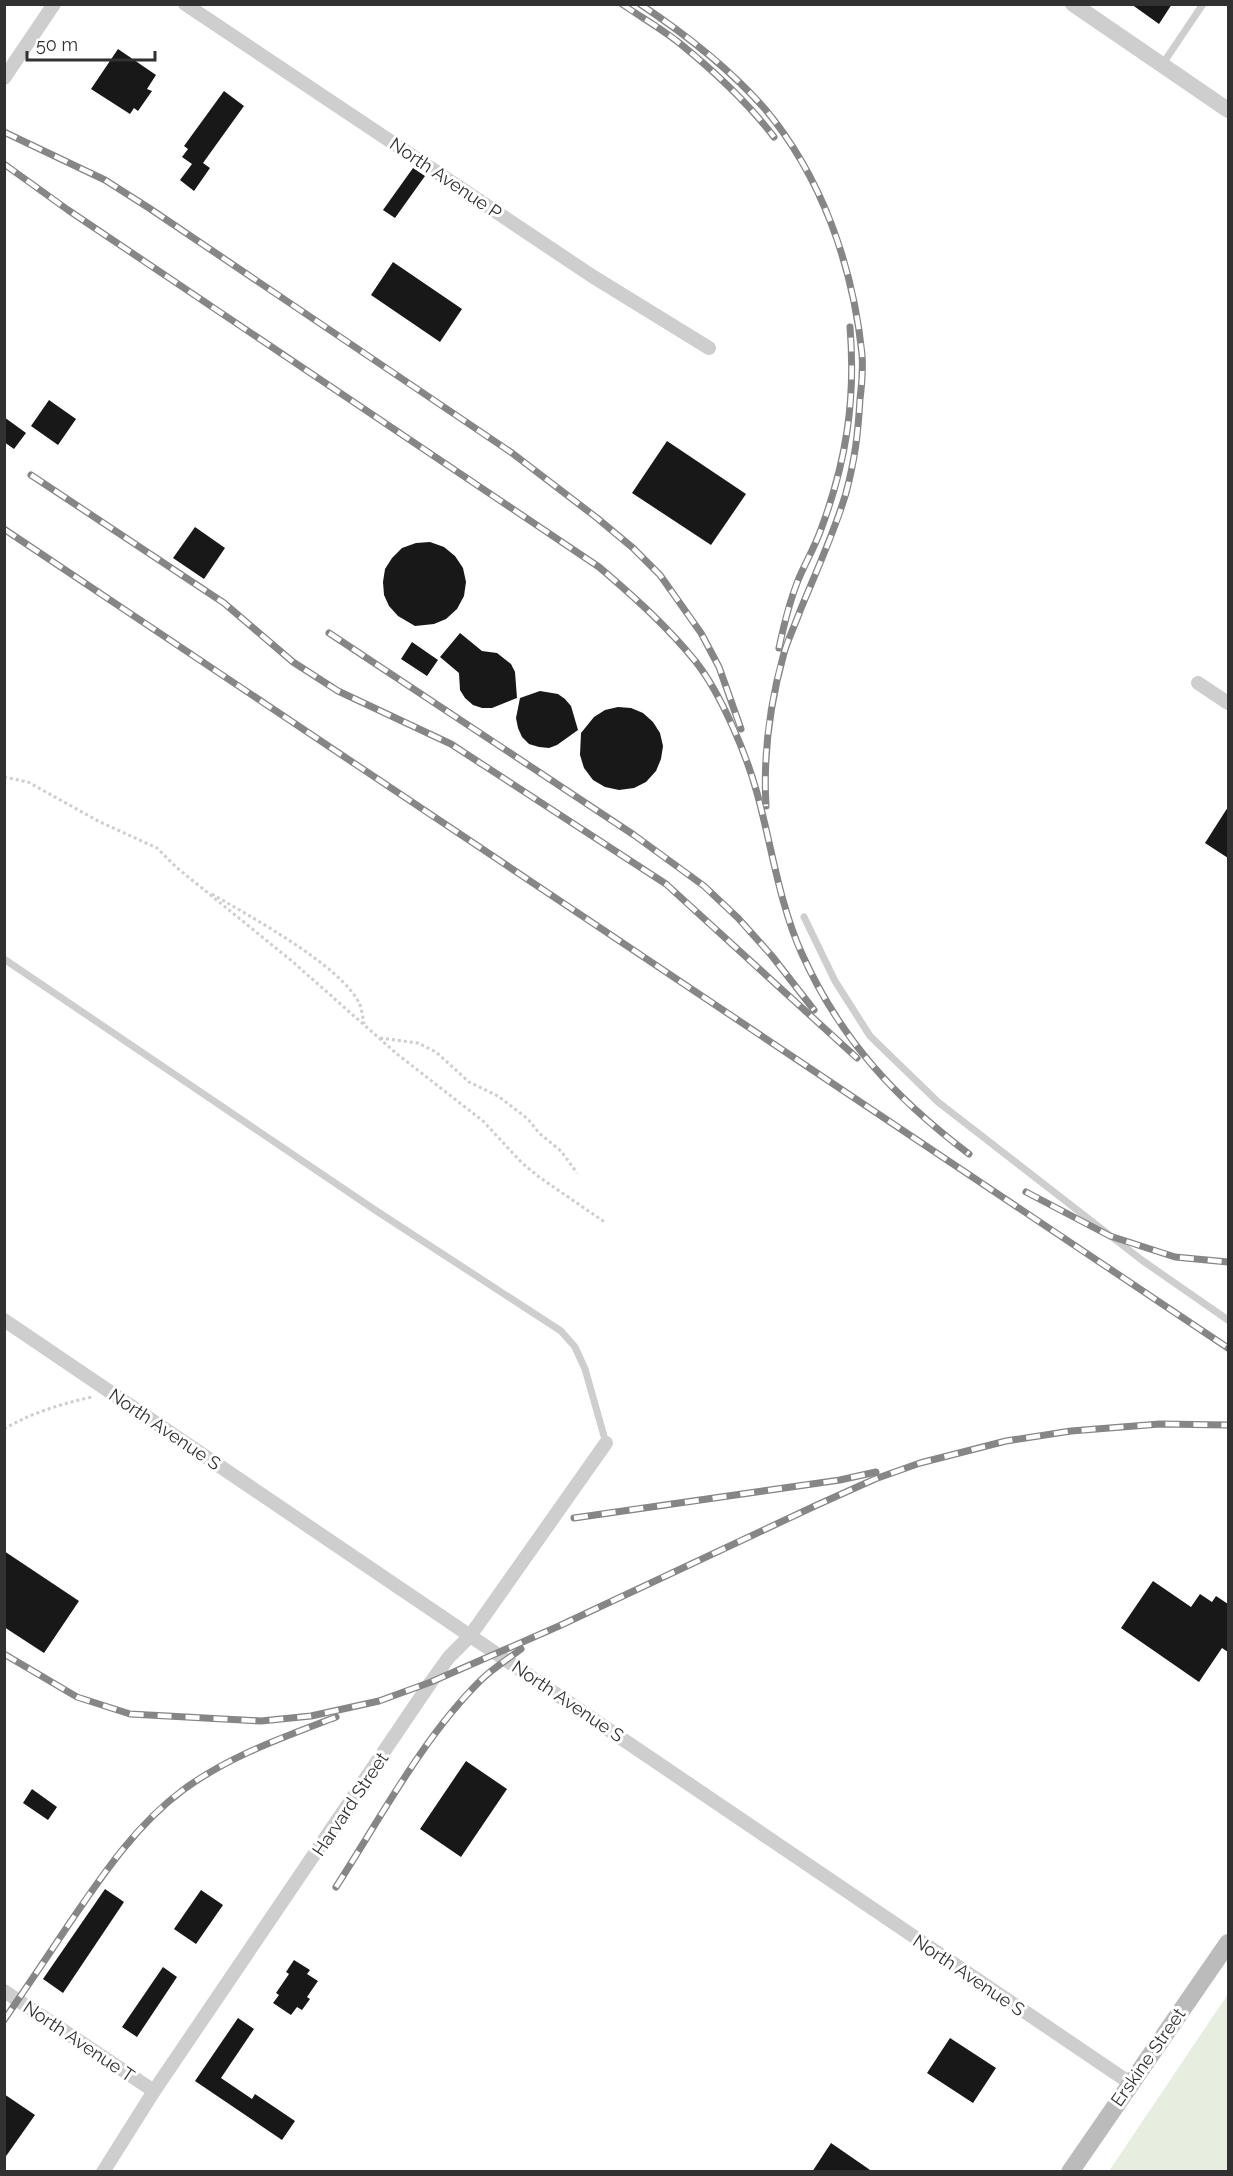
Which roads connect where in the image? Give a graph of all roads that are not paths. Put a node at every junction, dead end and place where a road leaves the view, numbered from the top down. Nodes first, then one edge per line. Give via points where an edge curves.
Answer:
1 (54, 4) edge
2 (185, 4) edge
3 (1073, 4) edge
4 (1203, 4) edge
5 (1162, 65) junction
6 (4, 78) edge
7 (1228, 110) edge
8 (709, 348) dead end
9 (1198, 683) dead end
10 (1228, 703) edge
11 (804, 917) dead end
12 (4, 958) edge
13 (4, 1320) edge
14 (1228, 1320) edge
15 (606, 1443) joint
16 (470, 1636) junction
17 (1228, 1943) edge
18 (4, 1991) edge
19 (1130, 2083) junction
20 (154, 2091) junction
21 (103, 2172) edge
22 (1070, 2172) edge

1 - 6 street
2 - 8 street, North Avenue P via 592,276
3 - 5 street
4 - 5 lane
5 - 7 street
9 - 10 street
11 - 14 lane via 835,981 870,1036 938,1102 1143,1261
12 - 15 lane via 561,1331 575,1347 585,1369
13 - 16 street, North Avenue S
15 - 16 street, Harvard Street
16 - 19 street, North Avenue S
16 - 20 street, Harvard Street via 431,1682
17 - 19 main road, Erskine Street
18 - 20 street, North Avenue T
19 - 22 main road, Erskine Street
20 - 21 street, Harvard Street

